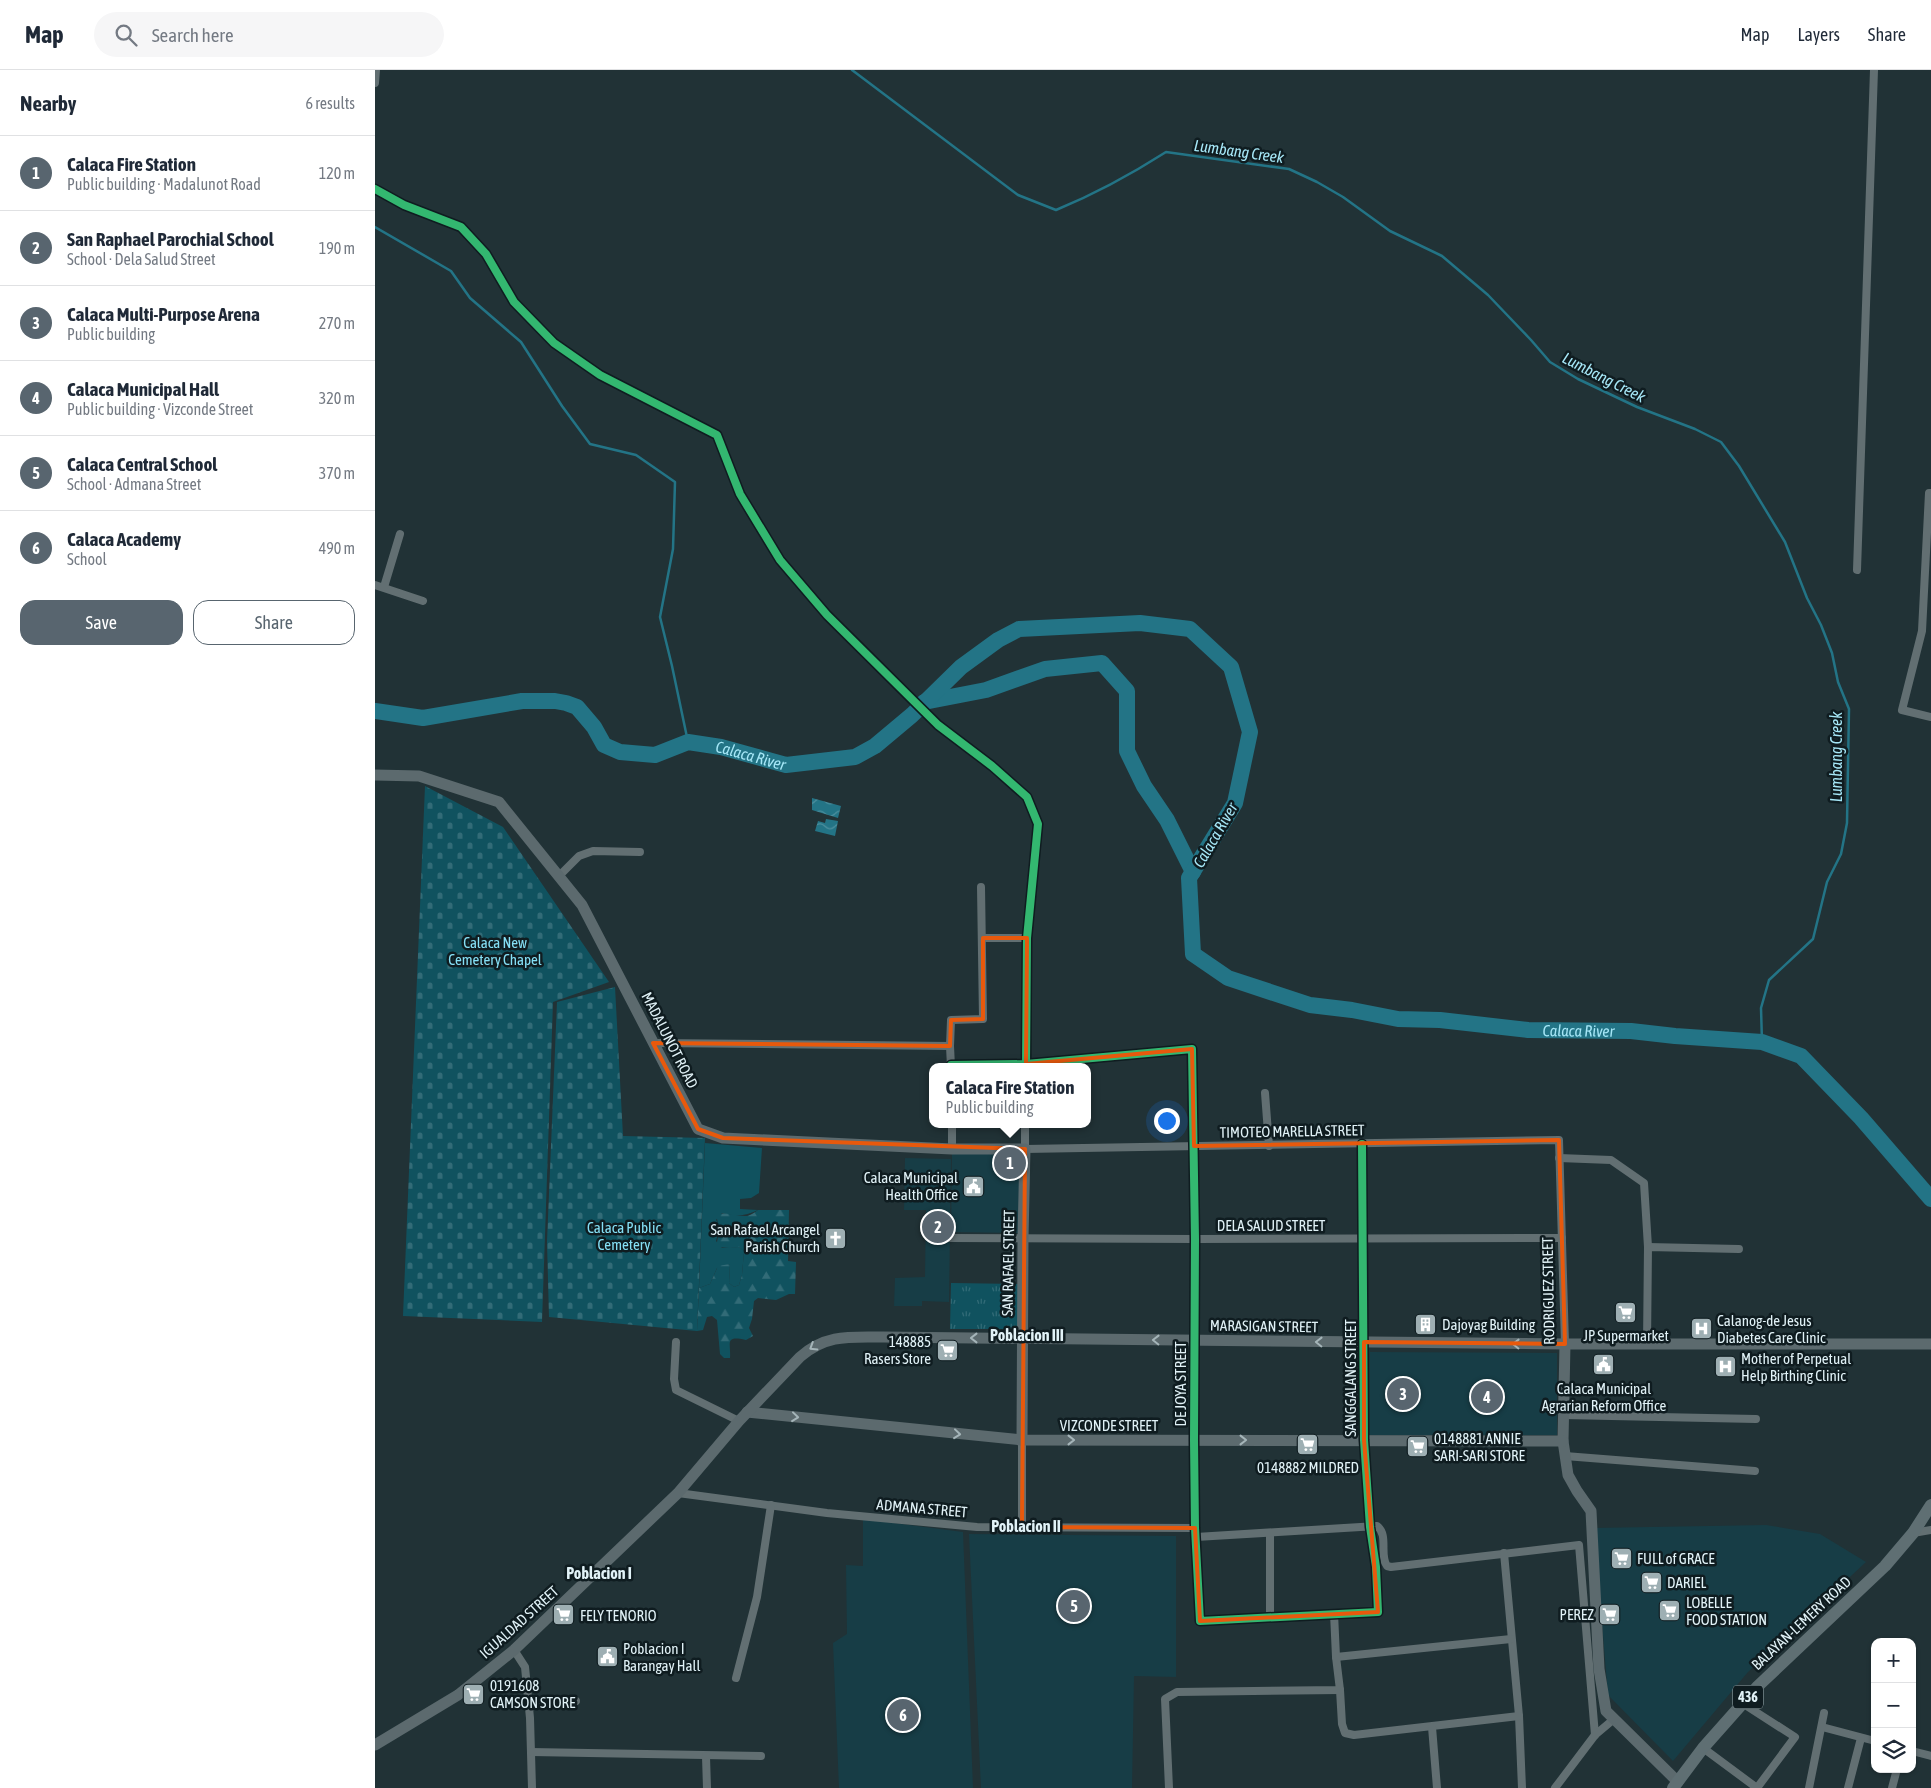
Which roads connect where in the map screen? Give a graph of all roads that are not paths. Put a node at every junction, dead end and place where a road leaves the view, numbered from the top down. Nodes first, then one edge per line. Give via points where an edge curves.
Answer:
1 (377, 70) edge
2 (1874, 70) edge
3 (375, 82) edge
4 (375, 189) edge
5 (1931, 493) edge
6 (1929, 528) edge
7 (400, 534) dead end
8 (1928, 563) edge
9 (1857, 570) dead end
10 (375, 585) edge
11 (385, 587) junction
12 (423, 601) dead end
13 (1931, 630) edge
14 (1922, 631) junction
15 (1931, 717) edge
16 (375, 775) edge
17 (640, 852) dead end
18 (559, 876) junction
19 (981, 888) dead end
20 (983, 938) junction
21 (1027, 938) junction
22 (653, 1044) junction
23 (950, 1046) junction
24 (951, 1063) edge
25 (1026, 1063) edge
26 (1046, 1063) edge
27 (1265, 1092) dead end
28 (951, 1128) edge
29 (1025, 1128) edge
30 (1559, 1140) joint
31 (1362, 1144) junction
32 (1194, 1146) junction
33 (1269, 1146) junction
34 (952, 1149) junction
35 (1025, 1149) junction
36 (1559, 1158) junction
37 (949, 1238) dead end
38 (1023, 1238) junction
39 (1362, 1238) junction
40 (1562, 1238) junction
41 (1195, 1240) junction
42 (1648, 1247) junction
43 (1739, 1249) dead end
44 (1022, 1338) junction
45 (1193, 1340) junction
46 (676, 1342) dead end
47 (1364, 1342) junction
48 (1565, 1344) junction
49 (1647, 1344) junction
50 (1931, 1344) edge
51 (1563, 1415) junction
52 (743, 1417) junction
53 (1756, 1419) dead end
54 (1022, 1440) junction
55 (1194, 1440) junction
56 (1364, 1440) junction
57 (1563, 1441) junction
58 (1565, 1456) junction
59 (1755, 1471) dead end
60 (678, 1493) junction
61 (771, 1505) junction
62 (1931, 1505) edge
63 (1022, 1527) junction
64 (1370, 1527) junction
65 (1195, 1528) junction
66 (1931, 1530) edge
67 (1913, 1533) junction
68 (1270, 1534) junction
69 (1196, 1537) junction
70 (1505, 1552) junction
71 (1334, 1614) junction
72 (1270, 1617) junction
73 (1511, 1639) junction
74 (513, 1650) junction
75 (1335, 1657) junction
76 (736, 1678) dead end
77 (1340, 1690) junction
78 (575, 1701) dead end
79 (1742, 1703) junction
80 (529, 1704) junction
81 (1824, 1713) dead end
82 (1519, 1716) junction
83 (1614, 1719) junction
84 (1432, 1727) junction
85 (1822, 1727) junction
86 (1595, 1735) junction
87 (1861, 1738) junction
88 (1871, 1741) edge
89 (375, 1745) edge
90 (1703, 1748) junction
91 (531, 1752) junction
92 (1916, 1752) edge
93 (706, 1756) junction
94 (761, 1756) dead end
95 (1931, 1756) edge
96 (1896, 1773) edge
97 (1675, 1785) edge
98 (532, 1788) edge
99 (707, 1788) edge
100 (1169, 1788) edge
101 (1437, 1788) edge
102 (1522, 1788) edge
103 (1555, 1788) edge
104 (1757, 1788) edge
105 (1809, 1788) edge
106 (1848, 1788) edge
107 (1892, 1788) edge

1 - 3 street
2 - 9 street
4 - 21 street via 404,205 461,226 486,254 514,302 562,348 600,375 717,436 740,494 780,560 827,615 938,725 1027,797 1038,824
5 - 6 street
6 - 8 street
7 - 11 street
8 - 14 street
10 - 11 street
11 - 12 street
13 - 14 street
14 - 15 street via 1902,710
16 - 18 main road, MADALUNOT ROAD via 419,776 499,802
17 - 18 street via 593,851 579,856
18 - 22 main road, MADALUNOT ROAD via 582,904
19 - 20 street
20 - 21 street
20 - 23 street via 983,1019 951,1020
21 - 25 street
22 - 23 street
22 - 34 main road, MADALUNOT ROAD via 698,1129 723,1138
23 - 24 street
26 - 32 street, DE JOYA STREET via 1192,1048
27 - 33 street
28 - 34 street
29 - 35 street
30 - 31 street, TIMOTEO MARELLA STREET
30 - 36 street, RODRIGUEZ STREET
31 - 33 street, TIMOTEO MARELLA STREET
31 - 39 street, SANGGALANG STREET
32 - 33 street, TIMOTEO MARELLA STREET
32 - 35 street, TIMOTEO MARELLA STREET
32 - 41 street, DE JOYA STREET
34 - 35 main road, MADALUNOT ROAD
35 - 38 main road, SAN RAFAEL STREET
36 - 40 street, RODRIGUEZ STREET
36 - 42 street via 1611,1160 1644,1183
37 - 38 street, DELA SALUD STREET
38 - 41 street, DELA SALUD STREET
38 - 44 main road, SAN RAFAEL STREET
39 - 40 street, DELA SALUD STREET
39 - 41 street, DELA SALUD STREET
39 - 47 street, SANGGALANG STREET
40 - 48 street, RODRIGUEZ STREET
41 - 45 street, DE JOYA STREET
42 - 43 street
42 - 49 street
45 -> 44 main road, MARASIGAN STREET
44 -> 52 main road, MARASIGAN STREET via 841,1337 829,1340 800,1357
44 - 54 main road, SAN RAFAEL STREET
47 -> 45 main road, MARASIGAN STREET
45 - 55 street, DE JOYA STREET
46 - 52 street via 676,1390
48 -> 47 main road, MARASIGAN STREET
47 - 56 street, SANGGALANG STREET
48 - 49 main road, MARASIGAN STREET
48 - 51 main road, RODRIGUEZ STREET
49 - 50 main road, MARASIGAN STREET
51 - 53 street
51 - 57 main road, RODRIGUEZ STREET
52 -> 54 main road, VIZCONDE STREET
52 - 60 main road, IGUALDAD STREET
54 -> 55 main road, VIZCONDE STREET
54 - 63 street, SAN RAFAEL STREET
55 -> 56 main road, VIZCONDE STREET
55 - 65 street, DE JOYA STREET
56 - 57 main road, VIZCONDE STREET
56 - 64 street, SANGGALANG STREET
57 - 58 main road, RODRIGUEZ STREET
58 - 59 street
58 - 83 main road, RODRIGUEZ STREET via 1568,1474 1591,1511 1599,1669 1606,1711
60 - 61 street, ADMANA STREET
60 - 74 main road, IGUALDAD STREET
61 - 63 street, ADMANA STREET via 977,1527
61 - 76 street via 757,1597
62 - 67 main road, BALAYAN-LEMERY ROAD / 436
63 - 65 street, ADMANA STREET
64 - 68 street
64 - 70 street via 1381,1529 1387,1566
64 - 71 street, SANGGALANG STREET via 1378,1612
65 - 69 street, DE JOYA STREET
66 - 67 street
67 - 79 main road, BALAYAN-LEMERY ROAD / 436 via 1885,1566
68 - 69 street
68 - 72 street
69 - 72 street, DE JOYA STREET via 1200,1621
70 - 73 street
70 - 86 street via 1579,1545
71 - 72 street
71 - 75 street
73 - 75 street
73 - 82 street
74 - 80 street via 525,1667
74 - 89 main road, IGUALDAD STREET via 458,1695
75 - 77 street
77 - 84 street via 1345,1733 1354,1735
77 - 100 street via 1177,1692 1165,1699
78 - 80 street
79 - 90 main road, BALAYAN-LEMERY ROAD / 436
79 - 104 street via 1795,1737
80 - 91 street
81 - 85 street
82 - 84 street
82 - 102 street
83 - 86 street
83 - 97 main road, RODRIGUEZ STREET
84 - 101 street
85 - 87 street
85 - 105 street
86 - 103 street
87 - 88 street
87 - 106 street
90 - 97 main road, BALAYAN-LEMERY ROAD / 436
90 - 104 street
91 - 93 street
91 - 98 street
92 - 95 street
93 - 94 street
93 - 99 street
96 - 107 street

